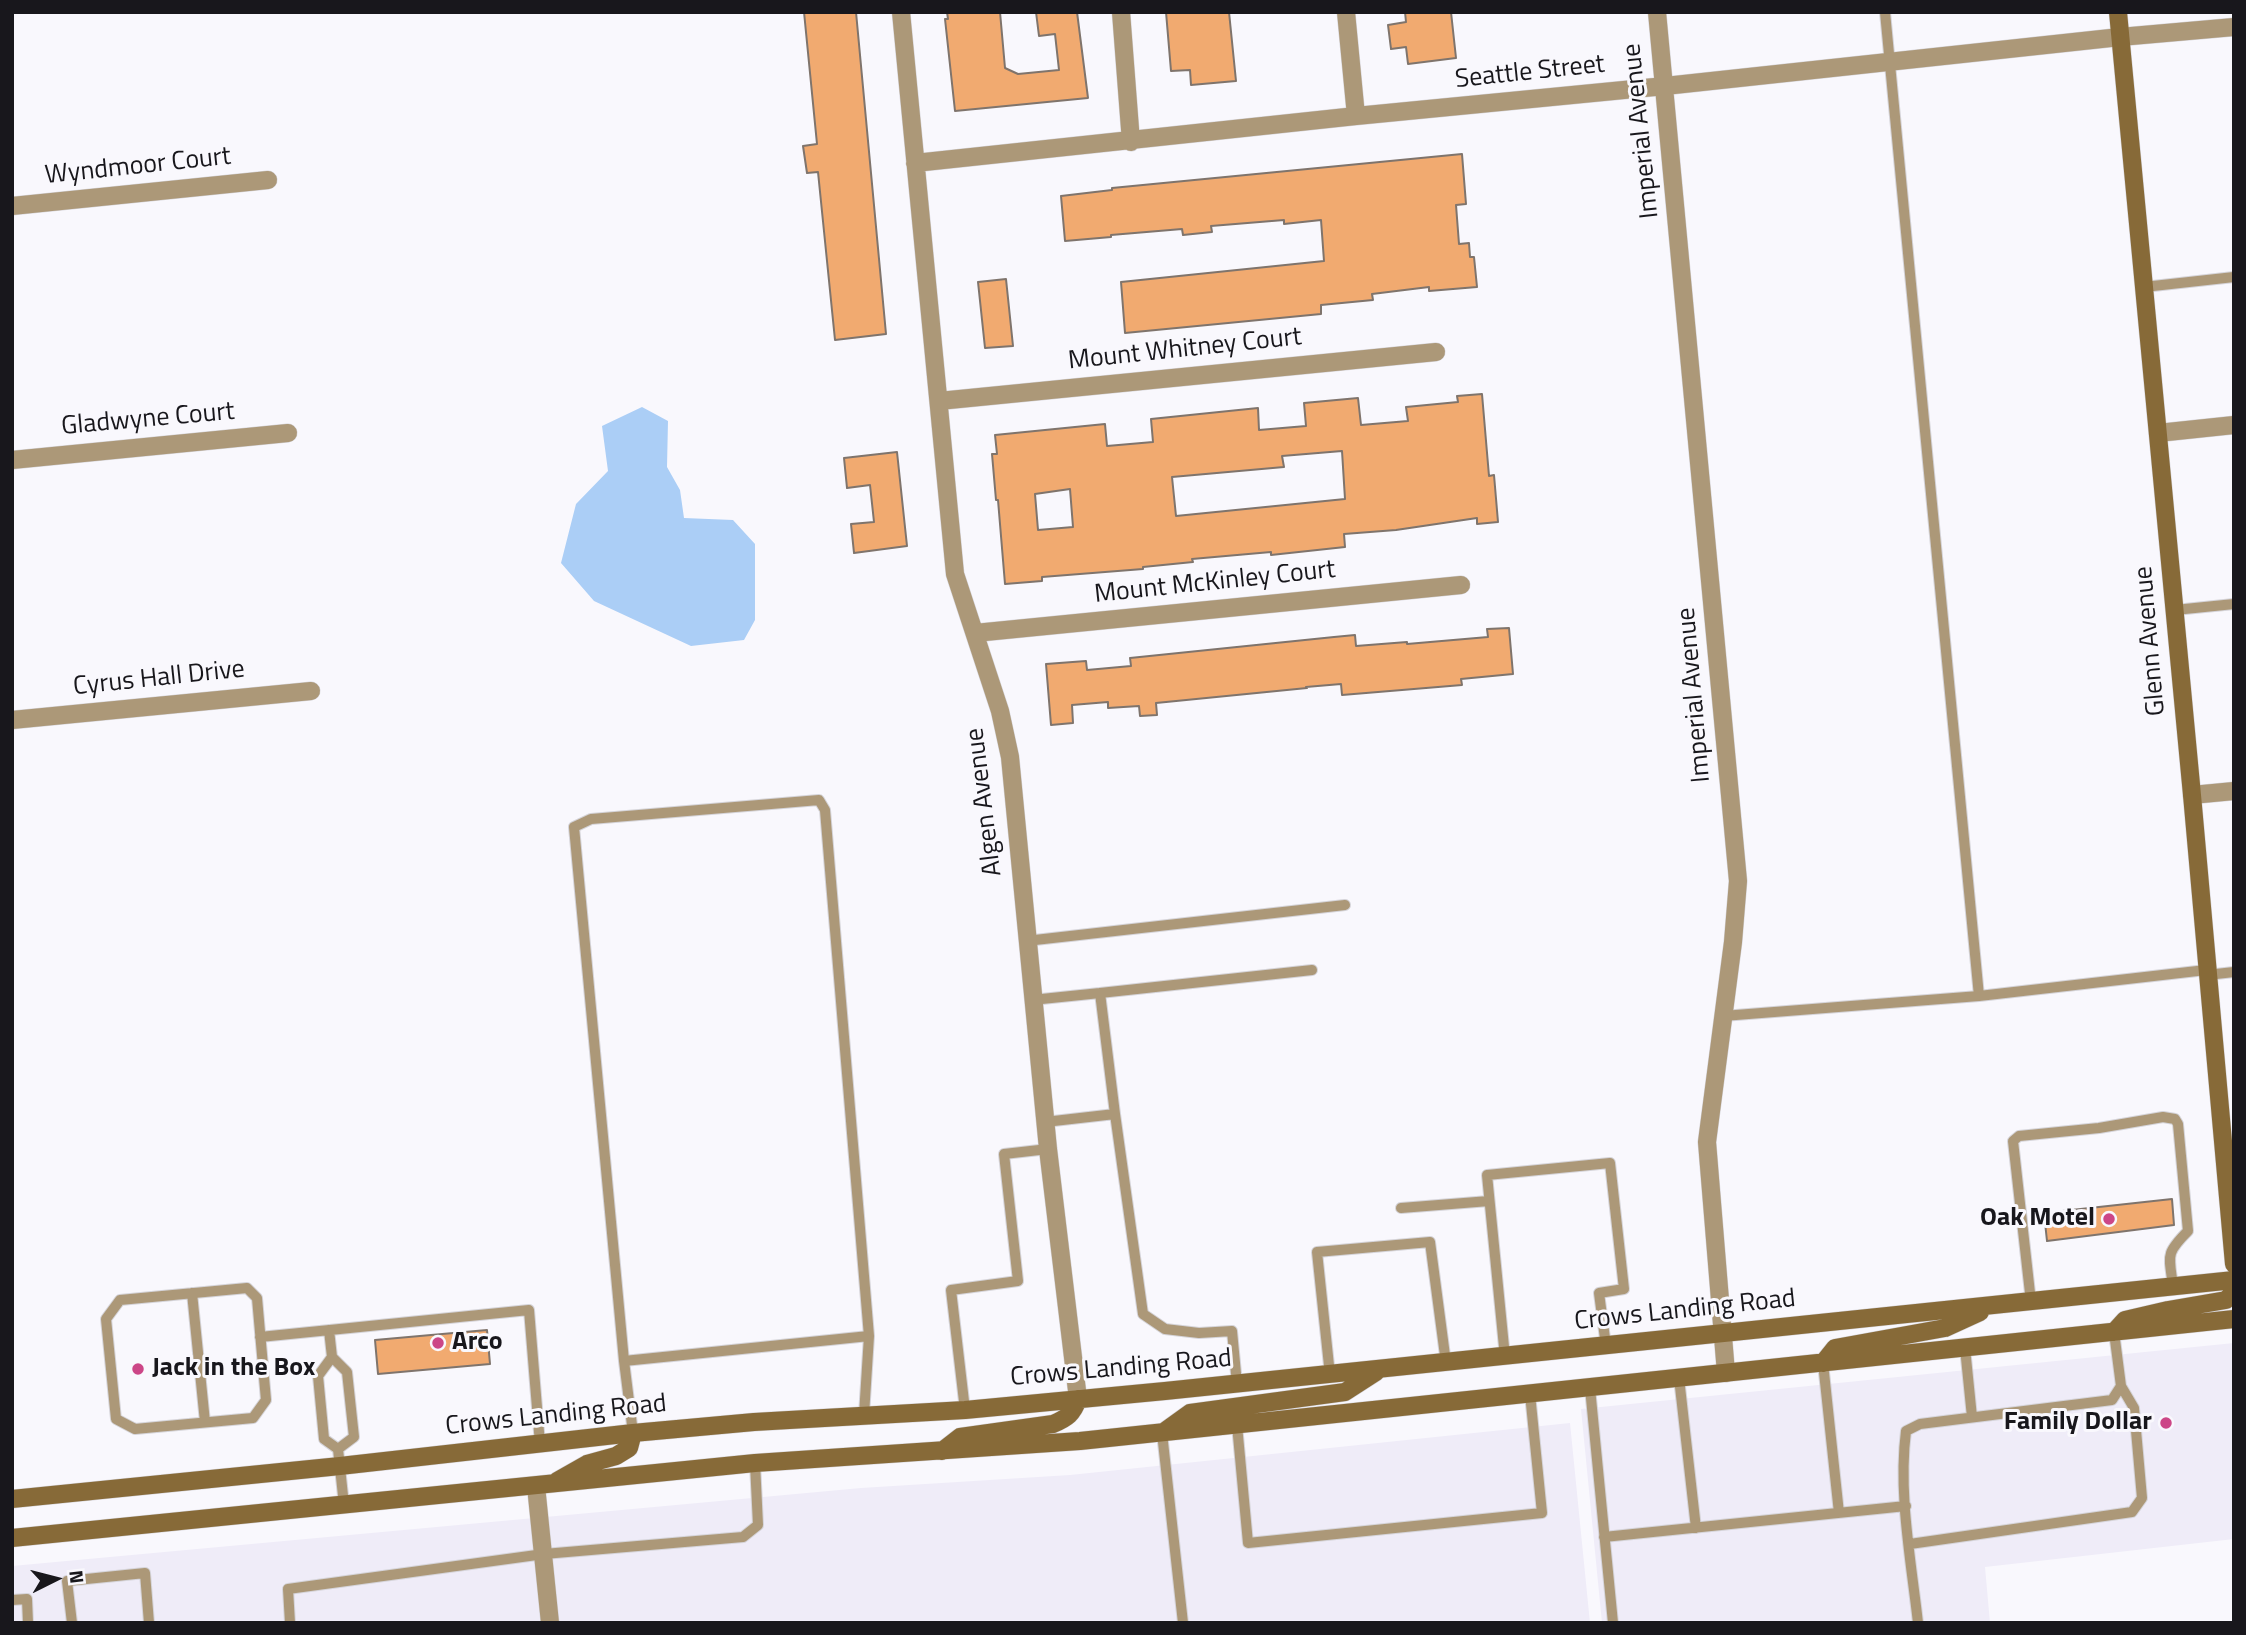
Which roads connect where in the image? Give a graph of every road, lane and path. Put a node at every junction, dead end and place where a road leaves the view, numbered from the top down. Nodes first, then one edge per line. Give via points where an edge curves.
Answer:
1 (901, 12) edge
2 (1121, 12) edge
3 (1346, 12) edge
4 (1657, 12) edge
5 (1885, 12) edge
6 (2118, 12) edge
7 (2234, 27) edge
8 (2120, 37) junction
9 (1889, 62) junction
10 (1665, 86) junction
11 (1356, 117) junction
12 (1132, 142) junction
13 (915, 163) junction
14 (268, 180) dead end
15 (12, 206) edge
16 (2234, 277) edge
17 (2144, 287) junction
18 (1436, 352) dead end
19 (939, 401) junction
20 (2234, 425) edge
21 (288, 433) dead end
22 (2158, 433) junction
23 (12, 460) edge
24 (1461, 585) dead end
25 (2234, 604) edge
26 (2175, 610) junction
27 (975, 633) junction
28 (311, 691) dead end
29 (12, 720) edge
30 (2234, 791) edge
31 (2192, 795) junction
32 (1345, 905) dead end
33 (1026, 941) junction
34 (1312, 970) dead end
35 (2234, 972) edge
36 (2206, 973) junction
37 (1100, 993) junction
38 (1979, 996) junction
39 (1032, 1000) junction
40 (1723, 1016) junction
41 (1115, 1114) junction
42 (1045, 1122) junction
43 (1048, 1149) junction
44 (1489, 1201) junction
45 (1401, 1208) dead end
46 (2234, 1264) edge
47 (2234, 1280) edge
48 (2173, 1286) junction
49 (2234, 1287) edge
50 (192, 1293) junction
51 (2031, 1302) junction
52 (1992, 1306) junction
53 (2234, 1320) edge
54 (329, 1329) junction
55 (2114, 1332) junction
56 (1722, 1333) junction
57 (869, 1336) junction
58 (260, 1337) junction
59 (1606, 1346) junction
60 (1965, 1348) junction
61 (332, 1357) junction
62 (1505, 1357) junction
63 (624, 1361) junction
64 (1446, 1363) junction
65 (1823, 1363) junction
66 (1379, 1370) junction
67 (1726, 1373) junction
68 (1330, 1375) junction
69 (1679, 1378) junction
70 (1237, 1384) junction
71 (2121, 1386) junction
72 (1590, 1388) junction
73 (1530, 1394) junction
74 (1077, 1399) junction
75 (965, 1410) junction
76 (864, 1415) junction
77 (1972, 1418) junction
78 (205, 1422) junction
79 (1237, 1425) junction
80 (633, 1433) junction
81 (1162, 1433) junction
82 (540, 1444) junction
83 (942, 1451) junction
84 (339, 1458) junction
85 (755, 1463) junction
86 (544, 1485) junction
87 (12, 1499) edge
88 (344, 1505) junction
89 (1906, 1506) junction
90 (1839, 1513) junction
91 (1696, 1528) junction
92 (1604, 1537) junction
93 (12, 1538) edge
94 (1910, 1544) junction
95 (544, 1554) junction
96 (12, 1600) edge
97 (28, 1623) edge
98 (72, 1623) edge
99 (149, 1623) edge
100 (290, 1623) edge
101 (550, 1623) edge
102 (1183, 1623) edge
103 (1613, 1623) edge
104 (1918, 1623) edge

1 - 13 street, Algen Avenue
2 - 12 street
3 - 11 street
4 - 10 street, Imperial Avenue
5 - 9 lane
6 - 8 main road, Glenn Avenue
7 - 8 street, Seattle Street
8 - 9 street, Seattle Street
8 - 17 main road, Glenn Avenue
9 - 10 street, Seattle Street
9 - 38 lane
10 - 11 street, Seattle Street
10 - 40 street, Imperial Avenue via 1738,881
11 - 12 street, Seattle Street
12 - 13 street, Seattle Street
13 - 19 street, Algen Avenue
14 - 15 street, Wyndmoor Court
16 - 17 lane
17 - 22 main road, Glenn Avenue
18 - 19 street, Mount Whitney Court
19 - 27 street, Algen Avenue via 954,574
20 - 22 street
21 - 23 street, Gladwyne Court
22 - 26 main road, Glenn Avenue
24 - 27 street, Mount McKinley Court
25 - 26 lane
26 - 31 main road, Glenn Avenue
27 - 33 street, Algen Avenue via 1010,757
28 - 29 street, Cyrus Hall Drive
30 - 31 street
31 - 36 main road, Glenn Avenue
32 - 33 lane
33 - 39 street, Algen Avenue
34 - 37 lane
35 - 36 lane
36 - 38 lane
36 - 46 main road, Glenn Avenue
37 - 39 lane
37 - 41 lane
38 - 40 lane
39 - 42 street, Algen Avenue
40 - 56 street, Imperial Avenue via 1707,1142
41 - 42 lane
41 - 70 lane via 1143,1314 1166,1329 1232,1331
42 - 43 street, Algen Avenue
43 - 74 street, Algen Avenue
43 - 75 lane via 1004,1154 1017,1281 951,1290
44 - 45 lane
44 - 59 lane via 1487,1175 1610,1163 1624,1289 1599,1293
44 - 62 lane
47 - 48 main road, Crows Landing Road
48 - 51 main road, Crows Landing Road
48 - 51 lane via 2169,1255 2188,1231 2178,1124 2163,1117 2019,1136 2013,1141
49 - 55 main road via 2226,1300 2125,1320
50 - 58 lane via 247,1288 257,1298
50 - 78 lane
50 - 78 lane via 120,1300 106,1318 116,1419 135,1430
51 - 52 main road, Crows Landing Road
52 - 56 main road, Crows Landing Road
52 - 65 main road via 1945,1328 1835,1348
53 - 55 main road
54 - 58 lane
54 - 61 lane
54 - 82 lane via 529,1310
55 - 60 main road
55 - 71 lane
56 - 59 main road, Crows Landing Road
56 - 67 street, Imperial Avenue
57 - 63 lane
57 - 63 lane via 825,810 819,800 590,819 574,827
57 - 76 lane
58 - 78 lane via 266,1400 253,1418
59 - 62 main road, Crows Landing Road
60 - 65 main road
60 - 77 lane
61 - 84 lane via 318,1376 324,1438
61 - 84 lane via 347,1372 354,1437
62 - 64 main road, Crows Landing Road
63 - 80 lane
64 - 66 main road, Crows Landing Road
64 - 68 lane via 1430,1242 1317,1252
65 - 67 main road
65 - 90 lane
66 - 68 main road, Crows Landing Road
66 - 81 main road via 1345,1392 1190,1413
67 - 69 main road
68 - 70 main road, Crows Landing Road
69 - 72 main road
69 - 91 lane
70 - 74 main road, Crows Landing Road
71 - 77 lane via 2112,1399
71 - 94 lane via 2134,1408 2142,1498 2132,1512
72 - 73 main road
72 - 92 lane
73 - 79 main road
73 - 79 lane via 1542,1513 1248,1543
74 - 75 main road, Crows Landing Road
74 - 83 main road via 1066,1419 960,1437
75 - 76 main road, Crows Landing Road
76 - 80 main road, Crows Landing Road
77 - 89 lane via 1920,1424 1906,1431
79 - 81 main road
80 - 82 main road, Crows Landing Road
80 - 86 main road via 629,1448 616,1456
81 - 83 main road
81 - 102 lane
82 - 84 main road, Crows Landing Road
83 - 85 main road
84 - 87 main road, Crows Landing Road
84 - 88 lane
85 - 86 main road
85 - 95 lane via 758,1525 743,1537
86 - 88 main road
86 - 95 street
88 - 93 main road
89 - 90 lane
89 - 94 lane
90 - 91 lane
91 - 92 lane
92 - 103 lane
94 - 104 lane
95 - 100 lane via 288,1589
95 - 101 street
96 - 97 lane via 27,1599
98 - 99 lane via 67,1581 145,1573

